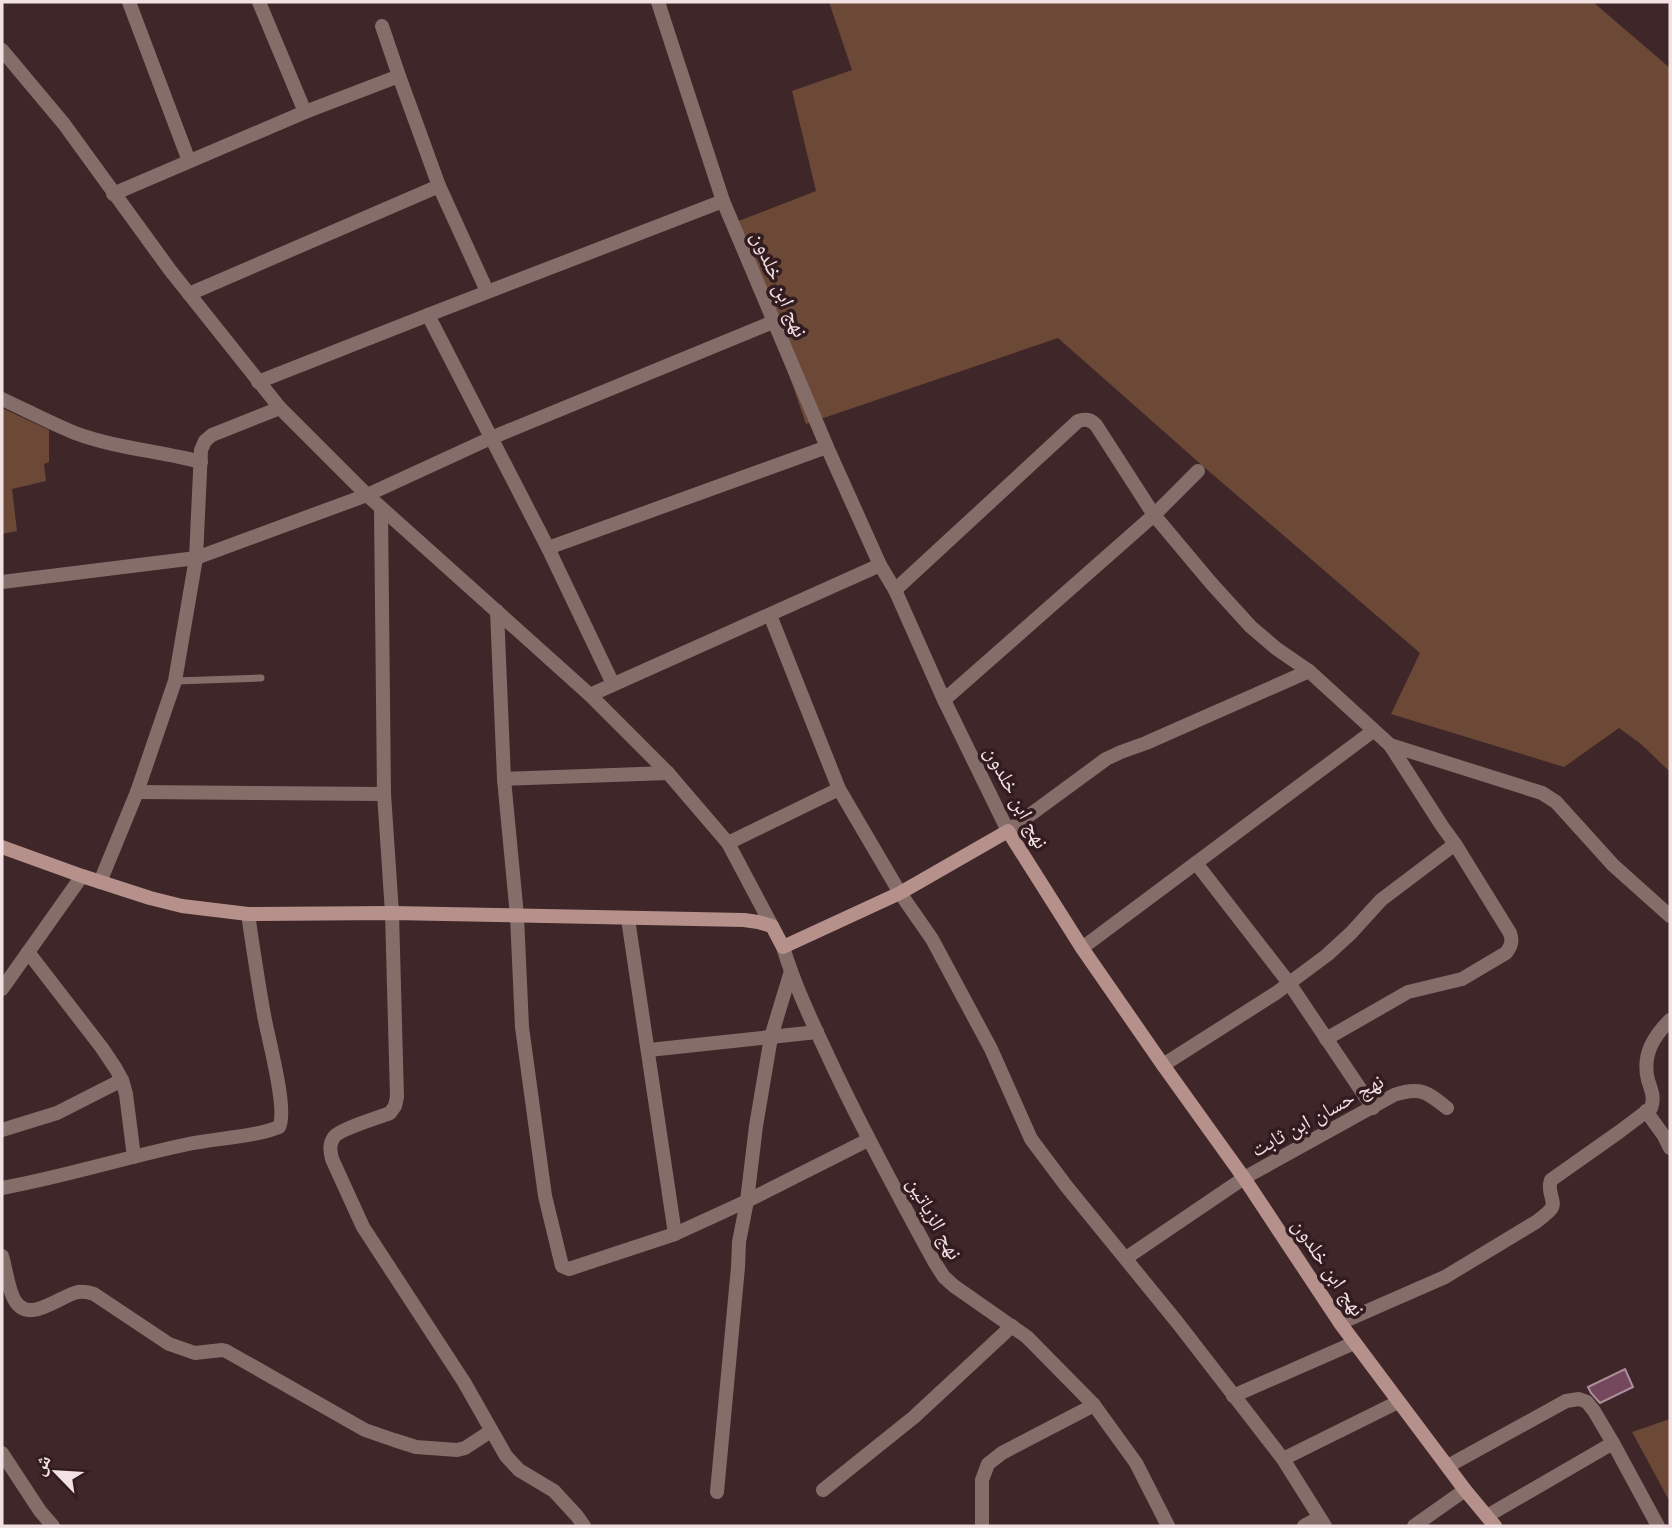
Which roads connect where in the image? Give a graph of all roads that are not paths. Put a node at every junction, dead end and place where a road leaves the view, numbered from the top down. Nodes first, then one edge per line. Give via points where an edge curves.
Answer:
1 (129, 2) edge
2 (259, 2) edge
3 (658, 2) edge
4 (382, 26) dead end
5 (3, 54) edge
6 (399, 76) junction
7 (305, 111) junction
8 (189, 161) junction
9 (439, 186) junction
10 (113, 194) junction
11 (723, 201) junction
12 (487, 291) junction
13 (189, 294) junction
14 (428, 314) junction
15 (773, 322) junction
16 (258, 382) junction
17 (2, 399) edge
18 (280, 408) junction
19 (491, 438) junction
20 (827, 447) junction
21 (201, 462) junction
22 (1198, 471) dead end
23 (367, 495) junction
24 (381, 508) junction
25 (1154, 515) junction
26 (548, 548) junction
27 (196, 558) junction
28 (880, 565) junction
29 (2, 582) edge
30 (895, 590) junction
31 (497, 611) junction
32 (770, 615) junction
33 (1309, 671) junction
34 (261, 678) dead end
35 (175, 681) junction
36 (613, 684) junction
37 (590, 695) junction
38 (944, 700) junction
39 (1373, 731) junction
40 (1390, 745) junction
41 (668, 774) junction
42 (504, 779) junction
43 (839, 789) junction
44 (138, 792) junction
45 (384, 794) junction
46 (1008, 831) junction
47 (728, 843) junction
48 (1455, 844) junction
49 (2, 847) edge
50 (1196, 863) junction
51 (82, 876) junction
52 (100, 882) junction
53 (900, 893) junction
54 (392, 913) junction
55 (248, 914) junction
56 (1670, 915) edge
57 (517, 916) junction
58 (628, 919) junction
59 (772, 926) junction
60 (783, 947) junction
61 (1082, 948) junction
62 (28, 952) junction
63 (791, 971) junction
64 (1289, 983) junction
65 (2, 989) edge
66 (1670, 1020) edge
67 (817, 1032) junction
68 (771, 1037) junction
69 (1326, 1039) junction
70 (649, 1050) junction
71 (1163, 1065) junction
72 (122, 1080) junction
73 (1373, 1108) junction
74 (1447, 1108) dead end
75 (1646, 1111) junction
76 (2, 1130) edge
77 (868, 1140) junction
78 (1670, 1148) edge
79 (134, 1157) junction
80 (1244, 1178) junction
81 (2, 1188) edge
82 (747, 1201) junction
83 (675, 1234) junction
84 (2, 1256) edge
85 (1126, 1258) junction
86 (1340, 1323) junction
87 (1012, 1326) junction
88 (1354, 1343) junction
89 (1233, 1396) junction
90 (1398, 1402) junction
91 (1094, 1405) junction
92 (491, 1432) junction
93 (1614, 1443) junction
94 (2, 1453) edge
95 (1283, 1459) junction
96 (1447, 1466) junction
97 (823, 1490) dead end
98 (1465, 1490) junction
99 (717, 1492) dead end
100 (1491, 1521) edge
101 (1322, 1522) edge
102 (53, 1526) edge
103 (584, 1526) edge
104 (982, 1526) edge
105 (1168, 1526) edge
106 (1304, 1526) edge
107 (1414, 1526) edge
108 (1658, 1526) edge

1 - 8 street
2 - 7 street
3 - 11 street, نهج ابن خلدون
4 - 6 street
5 - 10 street via 64,124
6 - 7 street
6 - 9 street
7 - 8 street
8 - 10 street
9 - 12 street
9 - 13 street
10 - 13 street
11 - 12 street
11 - 15 street, نهج ابن خلدون
12 - 14 street
13 - 16 street
14 - 16 street
14 - 19 street
15 - 19 street
15 - 20 street, نهج ابن خلدون
16 - 18 street
17 - 21 street via 75,433
18 - 21 street via 212,435 201,450
18 - 23 street
19 - 23 street
19 - 26 street
20 - 26 street
20 - 28 street, نهج ابن خلدون
21 - 27 street
22 - 25 street
23 - 24 street
23 - 27 street
24 - 31 street
24 - 45 street
25 - 30 street via 1096,425 1091,420 1078,421
25 - 33 street via 1251,627
25 - 38 street
26 - 36 street
27 - 29 street
27 - 35 street
28 - 30 street, نهج ابن خلدون
28 - 32 street
30 - 38 street, نهج ابن خلدون
31 - 37 street
31 - 42 street
32 - 36 street
32 - 43 street
33 - 39 street
33 - 46 street via 1106,759
34 - 35 lane
35 - 44 street
36 - 37 street
37 - 41 street
38 - 46 street, نهج ابن خلدون
39 - 40 street
39 - 50 street
40 - 48 street
40 - 56 street via 1542,793
41 - 42 street
41 - 47 street
42 - 57 street
43 - 47 street
43 - 53 street
44 - 45 street
44 - 52 street
45 - 54 street
46 - 53 street
46 - 61 street, نهج ابن خلدون
47 - 59 street
48 - 64 street via 1381,900 1351,933
48 - 69 street via 1510,933 1510,948 1462,979 1408,992
49 - 51 street
50 - 61 street
50 - 64 street
51 - 52 street
51 - 62 street
52 - 55 street via 182,906
53 - 60 street
53 - 85 street via 932,939 991,1049 1031,1139
54 - 55 street
54 - 57 street
54 - 92 street via 395,1106 339,1133 330,1149 363,1227 464,1382
55 - 79 street via 282,1121 277,1128
57 - 58 street
57 - 83 street via 522,1027 545,1196 562,1266 569,1269
58 - 59 street via 725,919
58 - 70 street
59 - 60 street
60 - 63 street, نهج الزياتين
61 - 71 street, نهج ابن خلدون
62 - 65 street
62 - 72 street
63 - 67 street, نهج الزياتين
63 - 68 street
64 - 69 street
64 - 71 street
66 - 75 street via 1647,1051 1645,1067 1653,1097
67 - 68 street
67 - 77 street, نهج الزياتين
68 - 70 street
68 - 82 street
69 - 73 street
70 - 83 street
71 - 80 street, نهج ابن خلدون
72 - 76 street via 57,1113
72 - 79 street
73 - 74 street, نهج حسان ابن ثابت via 1394,1095 1416,1090 1429,1093
73 - 80 street, نهج حسان ابن ثابت
75 - 78 street
75 - 86 street via 1551,1180 1553,1208 1536,1222 1445,1277
77 - 82 street
77 - 87 street, نهج الزياتين via 944,1276
79 - 81 street
80 - 85 street, نهج حسان ابن ثابت
80 - 86 street, نهج ابن خلدون
82 - 83 street
82 - 99 street via 739,1242
84 - 92 street via 12,1297 26,1310 86,1291 169,1344 195,1353 226,1351 365,1430 416,1447 457,1450
85 - 89 street
86 - 88 street, نهج ابن خلدون
87 - 91 street, نهج الزياتين
87 - 97 street via 914,1417
88 - 89 street
88 - 90 street, نهج ابن خلدون
89 - 95 street
90 - 95 street
90 - 96 street, نهج ابن خلدون
91 - 104 street via 994,1458 983,1476
91 - 105 street, نهج الزياتين via 1136,1463
92 - 103 street via 519,1470 554,1492
93 - 96 street via 1587,1402 1579,1399 1566,1401
93 - 100 street
93 - 108 street
94 - 102 street
95 - 101 street
96 - 98 street, نهج ابن خلدون
98 - 100 street, نهج ابن خلدون
98 - 107 street
101 - 106 street

